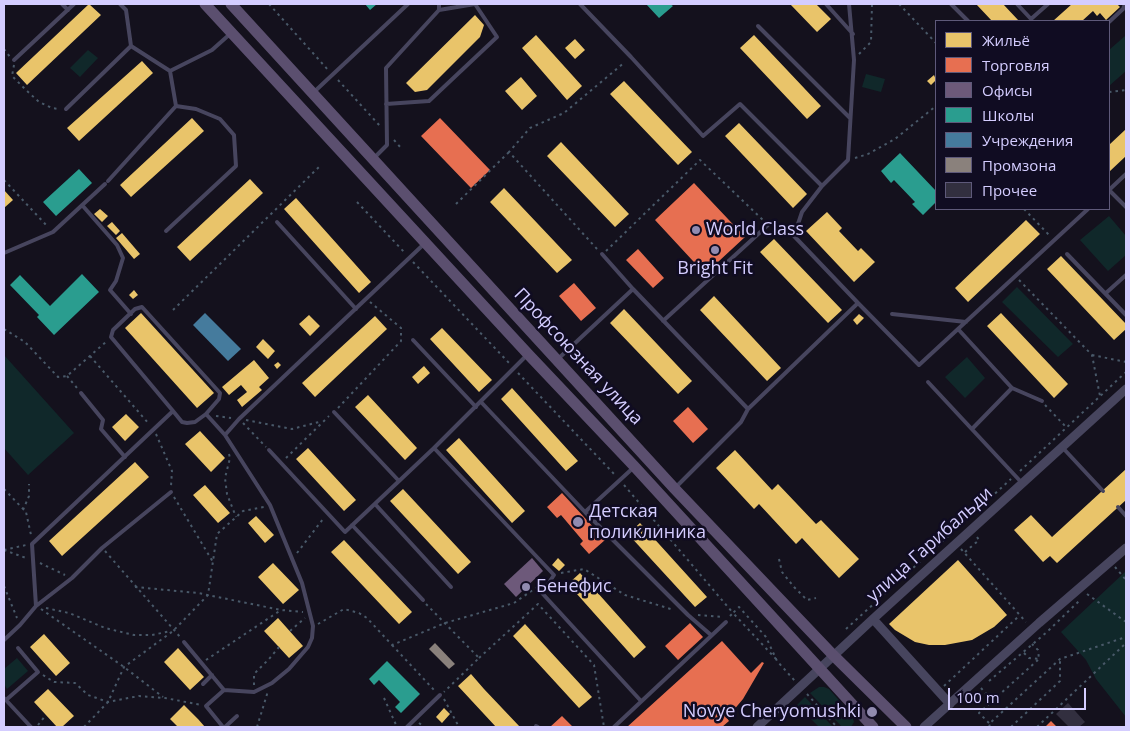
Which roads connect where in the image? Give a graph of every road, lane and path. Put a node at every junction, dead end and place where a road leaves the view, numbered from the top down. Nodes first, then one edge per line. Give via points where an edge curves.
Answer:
1 (62, 4) edge
2 (74, 4) edge
3 (120, 4) edge
4 (205, 4) edge
5 (408, 4) edge
6 (440, 4) edge
7 (580, 4) edge
8 (826, 4) edge
9 (850, 4) edge
10 (872, 4) edge
11 (899, 4) edge
12 (951, 4) edge
13 (1016, 4) edge
14 (1048, 4) edge
15 (1125, 4) edge
16 (235, 5) edge
17 (68, 10) junction
18 (439, 10) junction
19 (967, 20) edge
20 (1110, 21) edge
21 (758, 26) dead end
22 (232, 32) junction
23 (853, 34) junction
24 (935, 42) edge
25 (131, 46) junction
26 (4, 49) edge
27 (631, 57) junction
28 (14, 60) junction
29 (854, 60) junction
30 (170, 71) junction
31 (1126, 90) edge
32 (1110, 92) edge
33 (312, 93) junction
34 (386, 104) junction
35 (176, 106) junction
36 (935, 107) edge
37 (66, 109) joint
38 (850, 118) junction
39 (509, 152) junction
40 (373, 159) junction
41 (848, 160) junction
42 (321, 165) dead end
43 (1126, 174) edge
44 (4, 180) edge
45 (822, 186) junction
46 (1110, 189) edge
47 (1110, 191) edge
48 (357, 202) dead end
49 (456, 204) dead end
50 (82, 205) junction
51 (1126, 207) edge
52 (1025, 210) edge
53 (1087, 210) edge
54 (277, 222) dead end
55 (768, 225) junction
56 (166, 231) dead end
57 (53, 232) junction
58 (794, 236) junction
59 (1054, 240) junction
60 (425, 243) junction
61 (4, 253) edge
62 (602, 254) junction
63 (1067, 254) dead end
64 (410, 258) junction
65 (1126, 275) edge
66 (1015, 276) junction
67 (633, 289) junction
68 (1106, 293) junction
69 (366, 299) junction
70 (858, 304) junction
71 (356, 309) junction
72 (173, 310) dead end
73 (130, 314) junction
74 (892, 314) dead end
75 (1126, 314) edge
76 (663, 321) junction
77 (966, 322) junction
78 (4, 329) edge
79 (958, 330) junction
80 (111, 337) junction
81 (413, 340) dead end
82 (528, 354) junction
83 (1092, 355) junction
84 (90, 356) junction
85 (557, 360) junction
86 (1126, 362) edge
87 (514, 369) junction
88 (1126, 372) edge
89 (67, 376) junction
90 (928, 382) dead end
91 (1012, 388) junction
92 (1126, 389) edge
93 (81, 393) joint
94 (1100, 396) junction
95 (1042, 401) joint
96 (481, 402) junction
97 (476, 407) junction
98 (748, 409) junction
99 (173, 411) junction
100 (334, 412) junction
101 (206, 414) junction
102 (239, 419) junction
103 (321, 422) junction
104 (1066, 428) junction
105 (972, 429) junction
106 (153, 430) junction
107 (225, 435) junction
108 (1062, 447) junction
109 (434, 448) junction
110 (269, 450) joint
111 (125, 457) junction
112 (281, 463) junction
113 (634, 466) junction
114 (1015, 475) junction
115 (620, 480) junction
116 (399, 481) junction
117 (1022, 483) junction
118 (29, 484) dead end
119 (674, 488) junction
120 (4, 489) edge
121 (1102, 491) dead end
122 (171, 492) junction
123 (375, 504) junction
124 (270, 505) junction
125 (1118, 507) dead end
126 (23, 510) junction
127 (585, 512) junction
128 (327, 513) junction
129 (1126, 516) edge
130 (236, 517) junction
131 (352, 525) junction
132 (956, 543) junction
133 (32, 544) junction
134 (102, 548) junction
135 (1126, 548) edge
136 (4, 550) edge
137 (32, 559) junction
138 (292, 559) junction
139 (779, 559) dead end
140 (213, 562) junction
141 (1120, 562) dead end
142 (554, 574) junction
143 (72, 578) junction
144 (1126, 580) edge
145 (4, 586) edge
146 (135, 587) junction
147 (451, 587) dead end
148 (1087, 594) dead end
149 (208, 595) junction
150 (816, 598) dead end
151 (423, 600) joint
152 (1080, 600) dead end
153 (36, 606) junction
154 (281, 610) junction
155 (311, 613) junction
156 (733, 613) junction
157 (688, 615) junction
158 (1020, 615) junction
159 (873, 619) junction
160 (726, 622) dead end
161 (1126, 622) edge
162 (445, 623) junction
163 (20, 625) junction
164 (313, 626) junction
165 (846, 629) dead end
166 (1033, 629) junction
167 (173, 631) junction
168 (290, 631) dead end
169 (712, 635) junction
170 (1126, 637) edge
171 (4, 640) edge
172 (184, 642) joint
173 (1032, 644) junction
174 (1126, 644) edge
175 (392, 645) junction
176 (18, 648) dead end
177 (279, 648) dead end
178 (1023, 652) junction
179 (833, 655) junction
180 (479, 658) junction
181 (1039, 659) junction
182 (1060, 659) junction
183 (777, 661) junction
184 (202, 663) junction
185 (124, 667) junction
186 (819, 669) junction
187 (38, 672) junction
188 (212, 675) junction
189 (794, 679) dead end
190 (988, 682) dead end
191 (272, 683) junction
192 (203, 684) dead end
193 (944, 686) dead end
194 (224, 690) junction
195 (254, 692) junction
196 (975, 694) dead end
197 (440, 695) junction
198 (165, 698) junction
199 (384, 698) dead end
200 (5, 699) edge
201 (812, 700) dead end
202 (641, 701) junction
203 (108, 702) junction
204 (990, 703) junction
205 (950, 704) junction
206 (206, 706) junction
207 (46, 715) dead end
208 (237, 716) dead end
209 (989, 726) edge
210 (32, 727) edge
211 (36, 727) edge
212 (84, 727) edge
213 (224, 727) edge
214 (257, 727) edge
215 (397, 727) edge
216 (407, 727) edge
217 (459, 727) edge
218 (604, 727) edge
219 (614, 727) edge
220 (757, 727) edge
221 (837, 727) edge
222 (873, 727) edge
223 (906, 727) edge
224 (924, 727) edge
225 (1011, 727) edge
226 (1037, 727) edge

1 - 17 lane
2 - 17 lane
3 - 25 lane via 126,10
4 - 22 main road, Профсоюзная улица
5 - 33 lane
6 - 18 lane
7 - 27 lane
8 - 23 lane
9 - 23 lane
10 - 29 path via 871,42
11 - 24 path
12 - 19 lane
13 - 14 lane via 1031,19
15 - 20 lane
16 - 33 main road, Профсоюзная улица
17 - 28 lane
18 - 34 lane via 386,68
18 - 34 lane via 475,4 496,37 429,101
21 - 38 lane
22 - 30 lane via 212,50
22 - 60 main road, Профсоюзная улица
23 - 29 lane
25 - 30 lane
25 - 37 lane
26 - 28 path
27 - 39 path via 564,113 530,128
27 - 45 lane via 704,136 740,104
28 - 37 path via 12,76 39,102 52,108
29 - 38 lane
30 - 35 lane
31 - 32 path
33 - 40 main road, Профсоюзная улица
34 - 40 lane via 387,145
35 - 50 lane
35 - 56 lane via 196,109 220,119 234,135 236,166
36 - 41 path via 894,139 868,154
38 - 41 lane
39 - 49 path
39 - 62 path
40 - 85 main road, Профсоюзная улица
41 - 45 lane
42 - 72 path
43 - 46 lane
44 - 57 path
45 - 58 lane via 802,212
47 - 51 lane
48 - 64 path
50 - 57 lane
50 - 73 lane via 117,245 123,258 110,290
52 - 59 path
53 - 59 lane
54 - 71 lane
55 - 58 path
55 - 62 path via 700,160
55 - 76 lane
57 - 61 lane
58 - 70 lane
59 - 66 lane
60 - 64 lane
60 - 82 main road, Профсоюзная улица
62 - 67 lane
63 - 68 lane
64 - 69 lane
64 - 87 path
65 - 68 lane
66 - 77 lane
66 - 83 path
67 - 76 lane
67 - 85 lane
68 - 75 lane
69 - 71 lane
69 - 100 path via 401,328 401,341
70 - 79 lane via 919,365
70 - 98 lane
71 - 102 lane
73 - 80 lane via 113,330
73 - 101 lane via 142,307 220,393
74 - 77 lane
76 - 98 lane
77 - 79 lane
78 - 89 path via 25,342 58,377
79 - 91 lane
80 - 84 path
80 - 99 lane
81 - 97 lane
82 - 87 lane
82 - 113 main road, Профсоюзная улица
83 - 86 path
83 - 94 path
84 - 89 path
84 - 106 path
85 - 119 main road, Профсоюзная улица
87 - 96 lane
87 - 115 path
88 - 94 path
89 - 93 path
90 - 105 lane
91 - 95 lane
91 - 105 lane
92 - 108 street, улица Гарибальди
93 - 111 lane via 104,420 101,429
94 - 104 path
95 - 104 path
96 - 97 lane
96 - 127 lane
97 - 109 lane
98 - 119 lane via 741,422
99 - 101 lane via 187,424
99 - 106 lane
100 - 103 path
100 - 116 lane
101 - 102 path
101 - 107 lane
102 - 103 path via 292,429
102 - 107 lane
102 - 110 path
103 - 112 path
104 - 114 path
105 - 114 lane
106 - 111 lane
106 - 122 path via 172,471
107 - 124 lane
107 - 130 path via 230,458 225,478
108 - 117 street, улица Гарибальди
108 - 121 lane
109 - 116 lane
109 - 142 lane
110 - 112 lane
111 - 133 lane
112 - 128 lane
113 - 115 lane
113 - 186 main road, Профсоюзная улица
114 - 117 lane
114 - 165 path
115 - 127 lane
115 - 156 path
116 - 123 lane
117 - 132 street, улица Гарибальди
118 - 126 path via 29,496
119 - 179 main road, Профсоюзная улица
120 - 126 path
122 - 134 lane
122 - 140 path
123 - 131 lane
123 - 147 lane
124 - 130 path via 244,511
124 - 138 lane
125 - 129 lane
126 - 133 path via 29,522
127 - 157 lane
128 - 131 lane via 345,532
128 - 138 path
130 - 140 path via 217,534
131 - 151 lane
132 - 158 path
132 - 159 street, улица Гарибальди
133 - 136 path
133 - 137 lane
134 - 143 lane
134 - 146 path
135 - 166 street
136 - 137 path
137 - 143 path
137 - 153 lane
138 - 155 lane
139 - 150 path via 782,572 794,587 807,600
140 - 149 path
141 - 144 path via 1115,568
142 - 157 path via 584,569 625,595
142 - 162 path via 514,603
142 - 202 lane via 542,593
143 - 153 lane
145 - 163 path
146 - 149 path
146 - 167 path
148 - 161 path
149 - 154 path
149 - 167 path
151 - 162 path
152 - 173 path
153 - 163 lane
153 - 167 path via 134,635
153 - 185 path
154 - 155 path
154 - 184 path
155 - 164 lane
155 - 168 path
156 - 157 path via 729,617
156 - 183 path
156 - 183 path via 739,607 766,636
157 - 169 lane
158 - 166 path
158 - 193 path
159 - 179 street, улица Гарибальди
159 - 205 street
160 - 169 lane
162 - 175 path
162 - 180 path
163 - 171 lane
164 - 175 path via 344,609 367,618
164 - 191 lane via 308,647
166 - 205 street
167 - 172 path
167 - 185 path
169 - 202 lane
170 - 182 path
172 - 184 lane
173 - 178 path
173 - 181 path via 1038,650
174 - 226 path
175 - 197 path
176 - 187 lane
177 - 195 path via 254,674
178 - 181 path via 1029,658
178 - 190 path
179 - 186 street, улица Гарибальди
179 - 223 main road, Профсоюзная улица
180 - 197 path
180 - 218 path via 538,604 594,665
181 - 204 path
182 - 209 path
182 - 225 path via 1060,681
183 - 189 path
184 - 188 lane
185 - 198 path
185 - 203 path
186 - 220 street, улица Гарибальди
186 - 222 main road, Профсоюзная улица
187 - 200 lane
187 - 203 path via 54,682 75,683 88,696
188 - 192 lane
188 - 194 lane
191 - 195 lane
191 - 214 path
194 - 195 lane
194 - 206 lane
196 - 204 path via 981,688
197 - 216 lane
197 - 217 path
198 - 203 path via 139,696
198 - 206 path
199 - 215 path
200 - 210 lane
201 - 221 path
202 - 219 lane
203 - 212 path
204 - 209 path via 979,713
205 - 224 street
206 - 213 lane
207 - 211 path
208 - 213 lane

